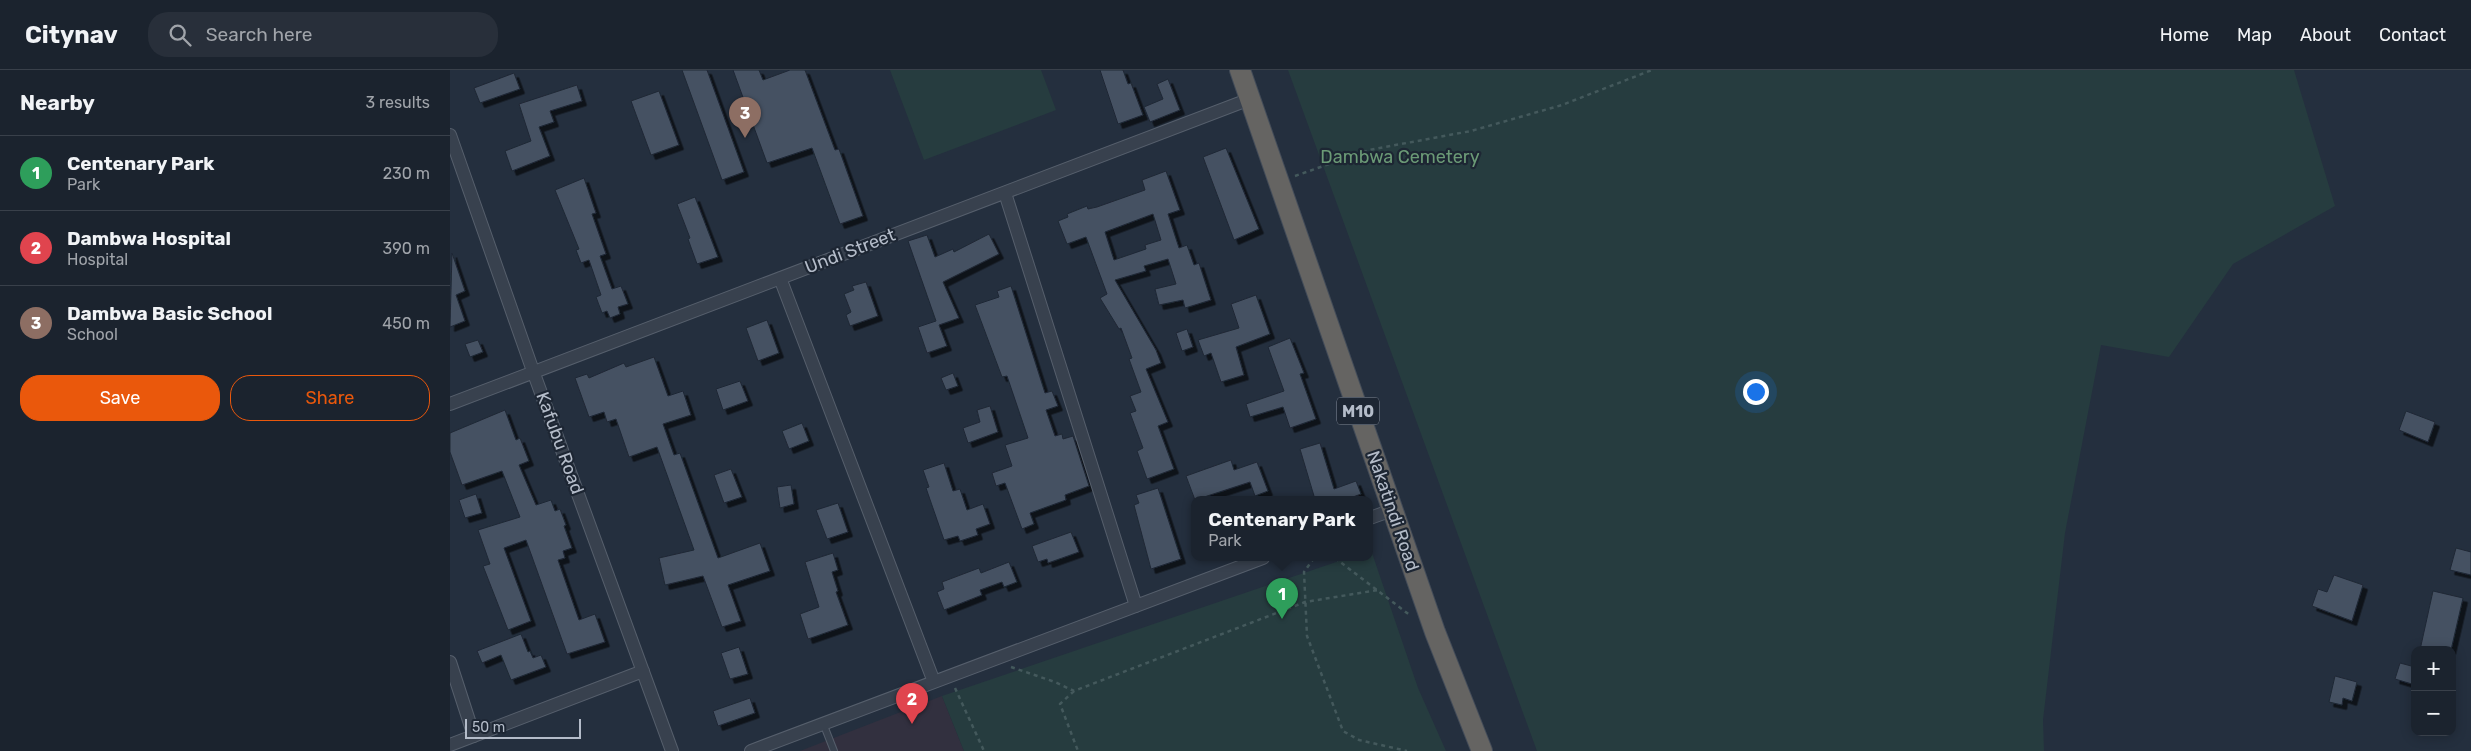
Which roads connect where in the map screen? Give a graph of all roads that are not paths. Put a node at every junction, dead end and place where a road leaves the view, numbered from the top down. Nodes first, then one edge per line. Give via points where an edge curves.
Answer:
1 (1240, 70) edge
2 (1250, 99) junction
3 (450, 135) edge
4 (1004, 193) junction
5 (780, 278) junction
6 (533, 371) junction
7 (450, 404) edge
8 (1392, 510) junction
9 (1373, 517) edge
10 (1255, 561) edge
11 (1136, 606) junction
12 (450, 662) edge
13 (643, 671) junction
14 (934, 682) junction
15 (823, 723) junction
16 (474, 736) junction
17 (450, 745) edge
18 (672, 751) edge
19 (751, 751) edge
20 (834, 751) edge
21 (1482, 751) edge

1 - 2 highway, Nakatindi Road / M10
2 - 4 street, Undi Street
2 - 8 highway, Nakatindi Road / M10
3 - 6 street, Kafubu Road
4 - 5 street, Undi Street
4 - 11 street
5 - 6 street, Undi Street
5 - 14 street
6 - 7 street, Undi Street
6 - 13 street, Kafubu Road
8 - 9 street
8 - 21 highway, Nakatindi Road / M10
10 - 11 street
11 - 14 street
12 - 16 street
13 - 16 street
13 - 18 street, Kafubu Road
14 - 15 street
15 - 19 street
15 - 20 lane
16 - 17 street

